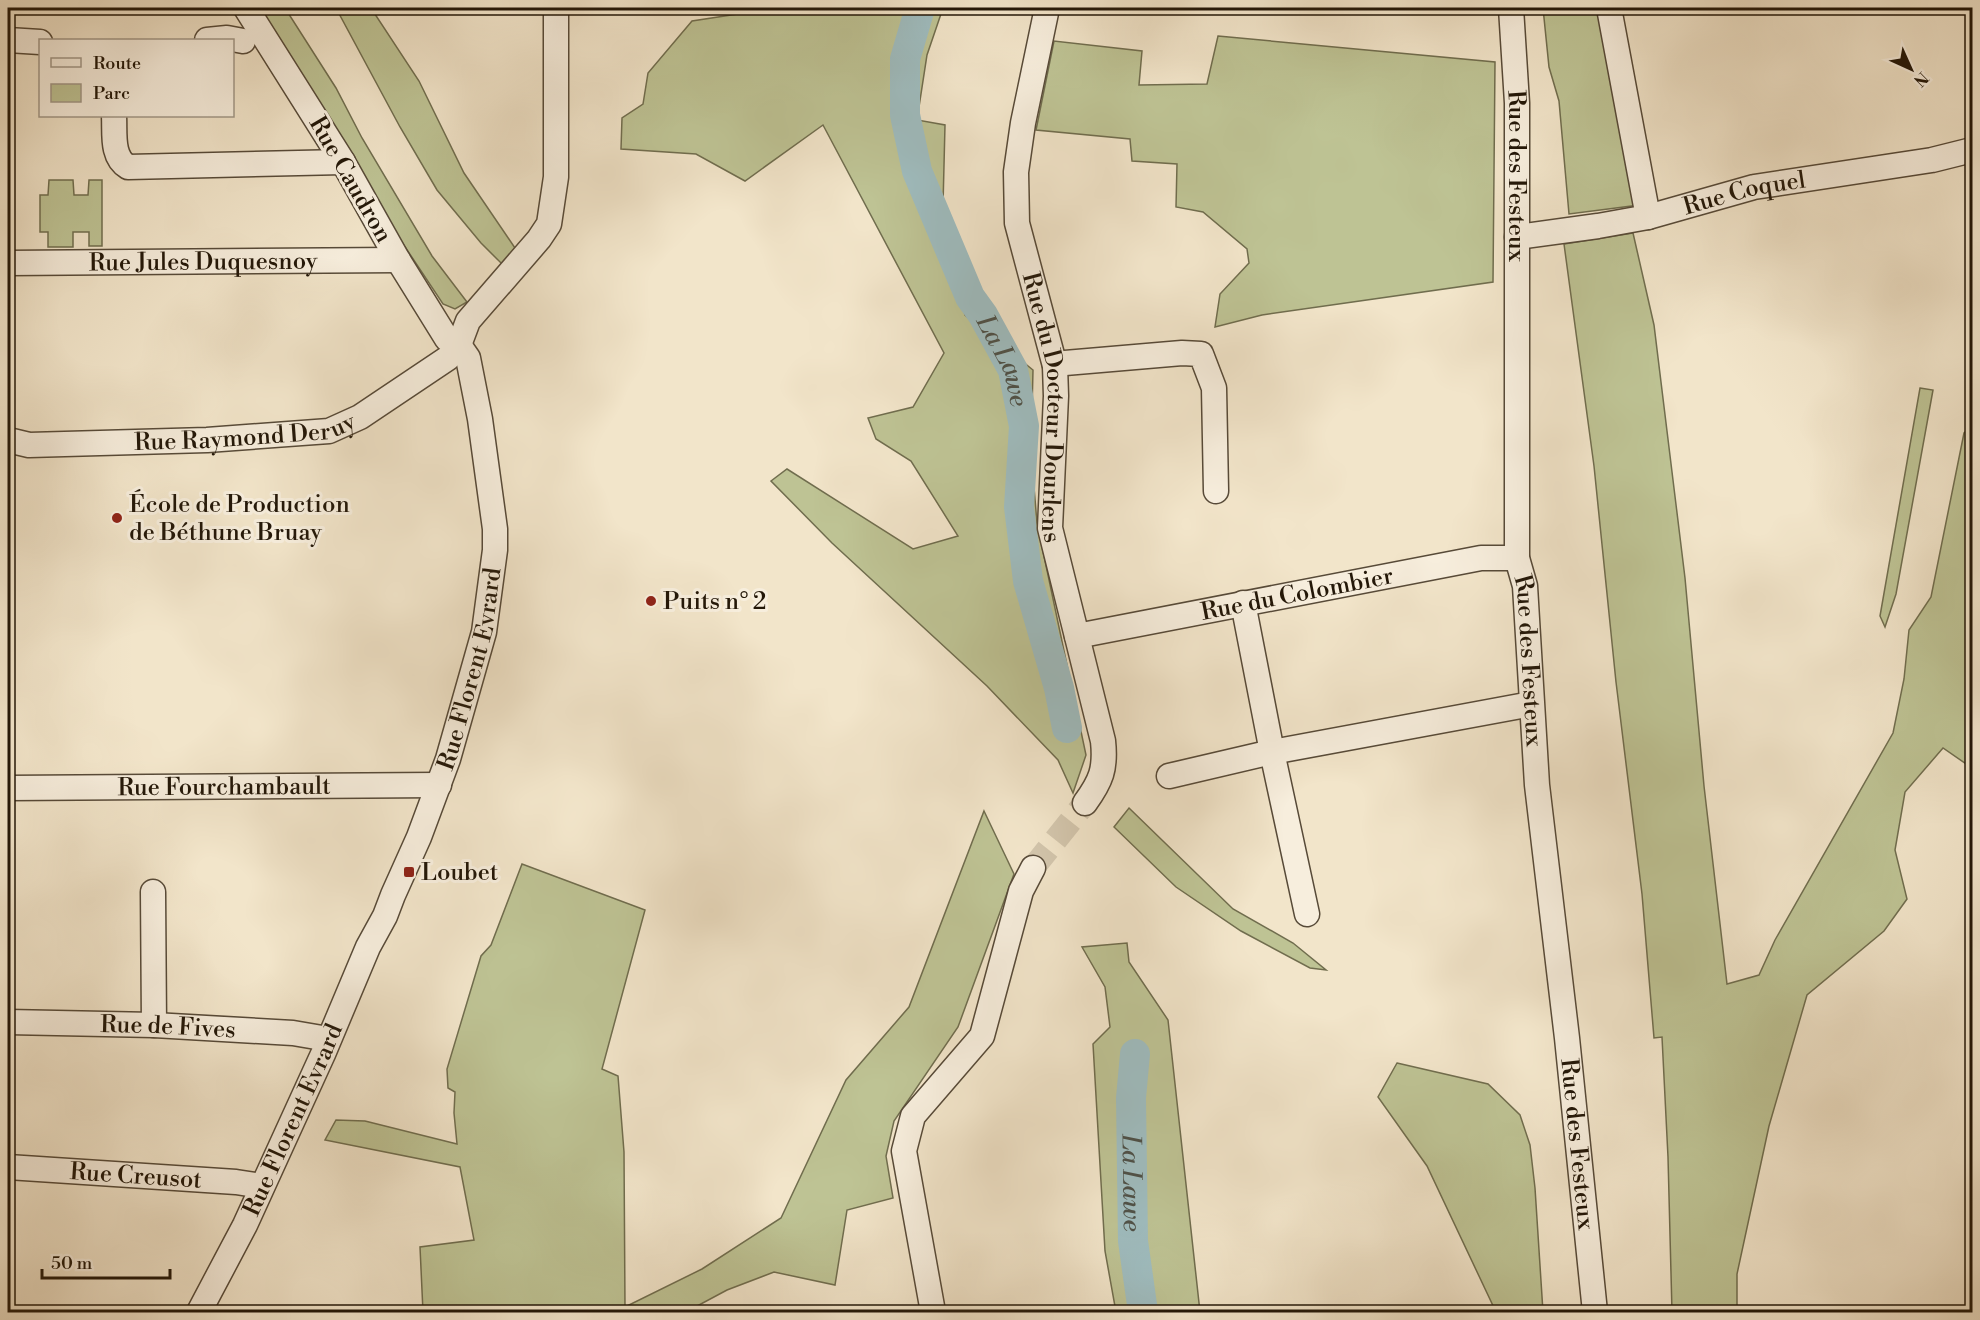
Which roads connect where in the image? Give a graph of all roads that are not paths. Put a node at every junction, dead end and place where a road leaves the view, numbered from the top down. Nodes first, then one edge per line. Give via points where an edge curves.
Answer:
1 (246, 8) edge
2 (556, 8) edge
3 (1047, 8) edge
4 (1511, 8) edge
5 (1610, 8) edge
6 (217, 39) edge
7 (233, 39) edge
8 (8, 40) edge
9 (246, 41) edge
10 (39, 42) edge
11 (114, 117) edge
12 (1972, 150) edge
13 (344, 162) junction
14 (1648, 217) junction
15 (1517, 237) junction
16 (398, 260) junction
17 (8, 263) edge
18 (459, 345) junction
19 (1055, 366) junction
20 (8, 440) edge
21 (1216, 491) dead end
22 (1517, 558) junction
23 (1243, 603) junction
24 (1077, 636) junction
25 (1531, 704) junction
26 (1272, 752) junction
27 (1169, 776) dead end
28 (439, 785) junction
29 (8, 788) edge
30 (1085, 803) tunnel mouth
31 (1033, 868) tunnel mouth
32 (153, 892) dead end
33 (1307, 914) dead end
34 (8, 1022) edge
35 (154, 1025) junction
36 (328, 1039) junction
37 (8, 1167) edge
38 (262, 1186) junction
39 (199, 1312) edge
40 (933, 1312) edge
41 (1595, 1312) edge

1 - 9 street, Rue Caudron
2 - 18 street via 556,177 549,224 468,321
3 - 19 street, Rue du Docteur Dourlens via 1023,123 1015,192 1017,223
4 - 15 street, Rue des Festeux via 1517,102
5 - 14 street
6 - 7 street
8 - 10 street
9 - 13 street, Rue Caudron
11 - 13 street via 116,155 128,167
12 - 14 street, Rue Coquel via 1932,160 1754,187
13 - 16 street, Rue Caudron
14 - 15 street, Rue Coquel
15 - 22 street, Rue des Festeux
16 - 17 street, Rue Jules Duquesnoy
16 - 18 street, Rue Caudron via 447,339
18 - 20 street, Rue Raymond Deruy via 448,358 370,411 329,430 207,440 51,445
18 - 28 street, Rue Florent Evrard via 468,358 480,419 495,550 483,632
19 - 21 street via 1201,354 1214,388
19 - 24 street, Rue du Docteur Dourlens via 1050,528
22 - 23 street, Rue du Colombier via 1481,558
22 - 25 street, Rue des Festeux via 1525,586
23 - 24 street, Rue du Colombier
23 - 26 street
24 - 30 street, Rue du Docteur Dourlens via 1105,760 1099,783
25 - 26 street
25 - 41 street, Rue des Festeux
26 - 27 street
26 - 33 street
28 - 29 street, Rue Fourchambault
28 - 36 street, Rue Florent Evrard
31 - 40 street via 1021,891 982,1036 913,1116 904,1151
32 - 35 street
34 - 35 street, Rue de Fives
35 - 36 street, Rue de Fives via 293,1033
36 - 38 street, Rue Florent Evrard
37 - 38 street, Rue Creusot
38 - 39 street, Rue Florent Evrard

